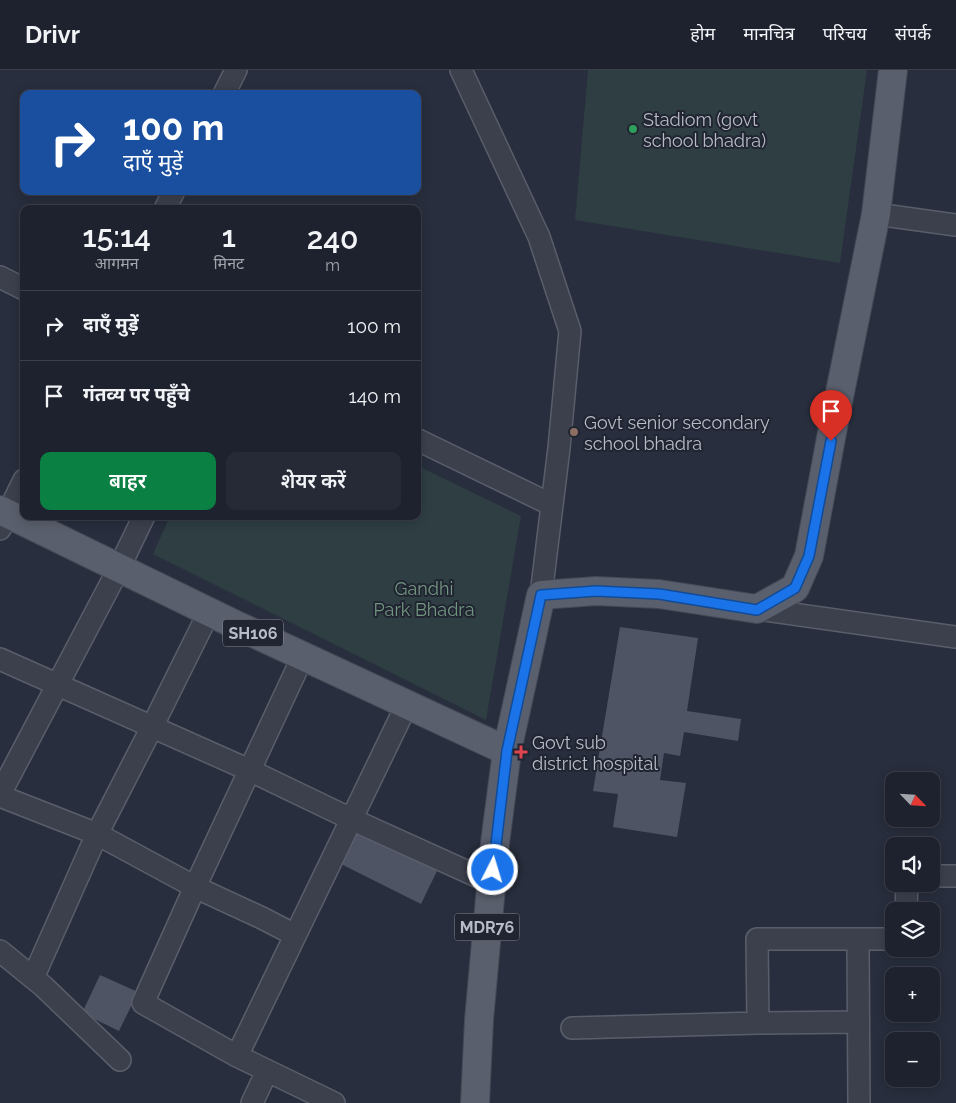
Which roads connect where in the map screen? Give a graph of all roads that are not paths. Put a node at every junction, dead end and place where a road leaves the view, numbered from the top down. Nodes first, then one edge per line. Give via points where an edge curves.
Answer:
1 (236, 70) edge
2 (461, 70) edge
3 (893, 70) edge
4 (226, 90) edge
5 (876, 214) junction
6 (956, 225) edge
7 (0, 277) edge
8 (20, 287) edge
9 (421, 441) edge
10 (20, 487) edge
11 (552, 504) junction
12 (2, 518) edge
13 (142, 520) edge
14 (119, 568) junction
15 (541, 595) junction
16 (757, 610) junction
17 (209, 612) junction
18 (956, 638) edge
19 (303, 656) junction
20 (0, 659) edge
21 (57, 685) junction
22 (407, 704) junction
23 (152, 727) junction
24 (507, 751) junction
25 (250, 770) junction
26 (0, 795) edge
27 (351, 819) junction
28 (97, 834) junction
29 (940, 876) edge
30 (956, 876) edge
31 (492, 883) junction
32 (195, 887) junction
33 (295, 935) junction
34 (858, 939) junction
35 (885, 940) edge
36 (0, 951) edge
37 (33, 978) junction
38 (858, 1022) junction
39 (758, 1023) junction
40 (572, 1028) dead end
41 (237, 1056) junction
42 (120, 1060) dead end
43 (267, 1071) junction
44 (252, 1103) edge
45 (334, 1103) edge
46 (475, 1103) edge
47 (859, 1103) edge

1 - 4 street
2 - 11 street via 539,237 570,331
3 - 5 main road
5 - 6 street
5 - 16 main road via 809,556 795,588
7 - 8 street
9 - 11 street
10 - 12 street
11 - 15 street
12 - 14 main road, SH106
13 - 14 street
14 - 17 main road, SH106
14 - 21 street
15 - 16 main road via 596,591 659,594
15 - 24 main road
16 - 18 street
17 - 19 main road, SH106
17 - 23 street
19 - 22 main road, SH106
19 - 25 street
20 - 21 street
21 - 23 street
21 - 26 street
22 - 24 main road, SH106
22 - 27 street
23 - 25 street
23 - 28 street
24 - 31 main road, MDR76
25 - 27 street
25 - 32 street
26 - 28 street
27 - 31 street
27 - 33 street
28 - 32 street
28 - 37 street
29 - 30 street
31 - 46 main road, MDR76 via 478,1020
32 - 33 street
32 - 41 street via 143,1003
33 - 41 street
34 - 35 street
34 - 38 street
34 - 39 street via 757,939
36 - 37 street
37 - 42 street
38 - 39 street
38 - 47 street
39 - 40 street
41 - 43 street
43 - 44 street
43 - 45 street

